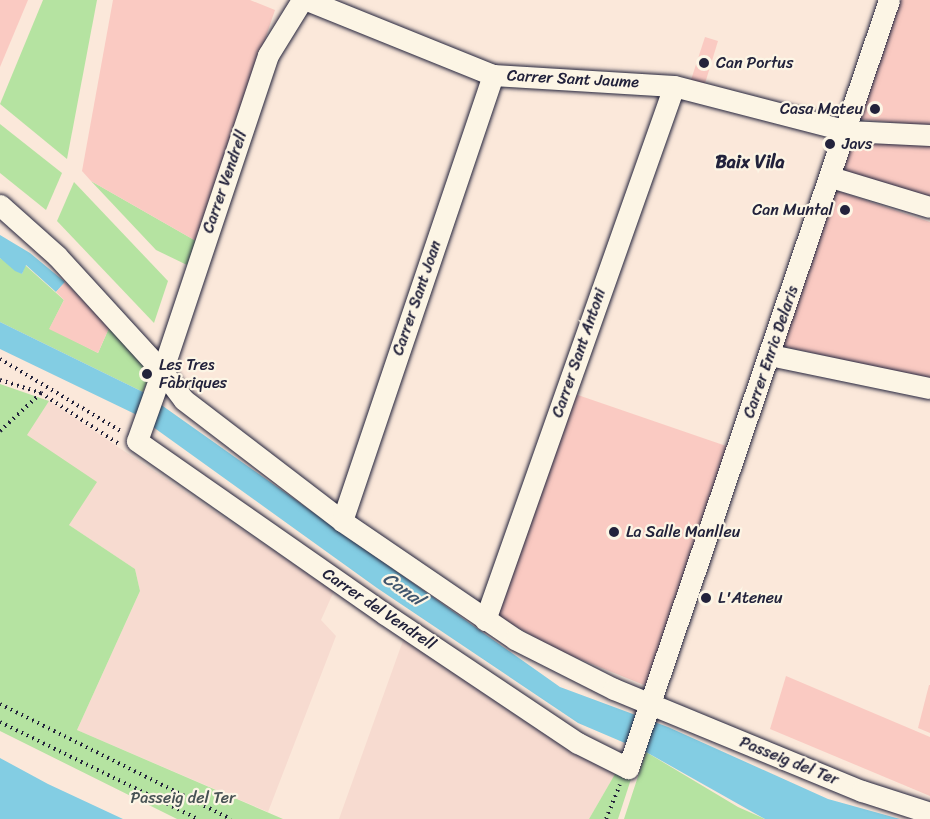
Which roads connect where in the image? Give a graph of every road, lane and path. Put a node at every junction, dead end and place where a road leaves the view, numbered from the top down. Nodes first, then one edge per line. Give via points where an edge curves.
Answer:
1 (304, 0) edge
2 (890, 0) edge
3 (493, 75) junction
4 (674, 86) junction
5 (848, 130) junction
6 (930, 135) edge
7 (831, 177) junction
8 (0, 206) edge
9 (930, 207) edge
10 (770, 355) junction
11 (0, 359) edge
12 (162, 371) junction
13 (0, 380) edge
14 (930, 388) edge
15 (41, 393) junction
16 (0, 431) edge
17 (125, 433) dead end
18 (118, 444) dead end
19 (342, 521) junction
20 (485, 620) junction
21 (0, 704) edge
22 (648, 713) junction
23 (0, 722) edge
24 (628, 768) junction
25 (930, 813) edge
26 (198, 819) edge
27 (231, 819) edge
28 (606, 819) edge

1 - 3 street, Carrer Sant Jaume
1 - 12 street, Carrer Vendrell via 268,55
2 - 5 street, Carrer Enric Delaris
3 - 4 street, Carrer Sant Jaume
3 - 19 street, Carrer Sant Joan
4 - 5 street, Carrer Sant Jaume
4 - 20 street, Carrer Sant Antoni
5 - 6 street, Carrer Sant Jaume
5 - 7 street, Carrer Enric Delaris
7 - 9 street
7 - 10 street, Carrer Enric Delaris
8 - 12 street, Passeig del Ter via 64,264
10 - 14 street
10 - 22 street, Carrer Enric Delaris
11 - 17 path
12 - 19 street, Passeig del Ter via 184,400
12 - 24 street, Carrer del Vendrell via 155,400 137,441 578,743
13 - 15 path
15 - 16 path
15 - 18 path
19 - 20 street, Passeig del Ter
20 - 22 street, Passeig del Ter
21 - 27 path
22 - 24 street
22 - 25 street, Passeig del Ter
23 - 26 path
24 - 28 path

